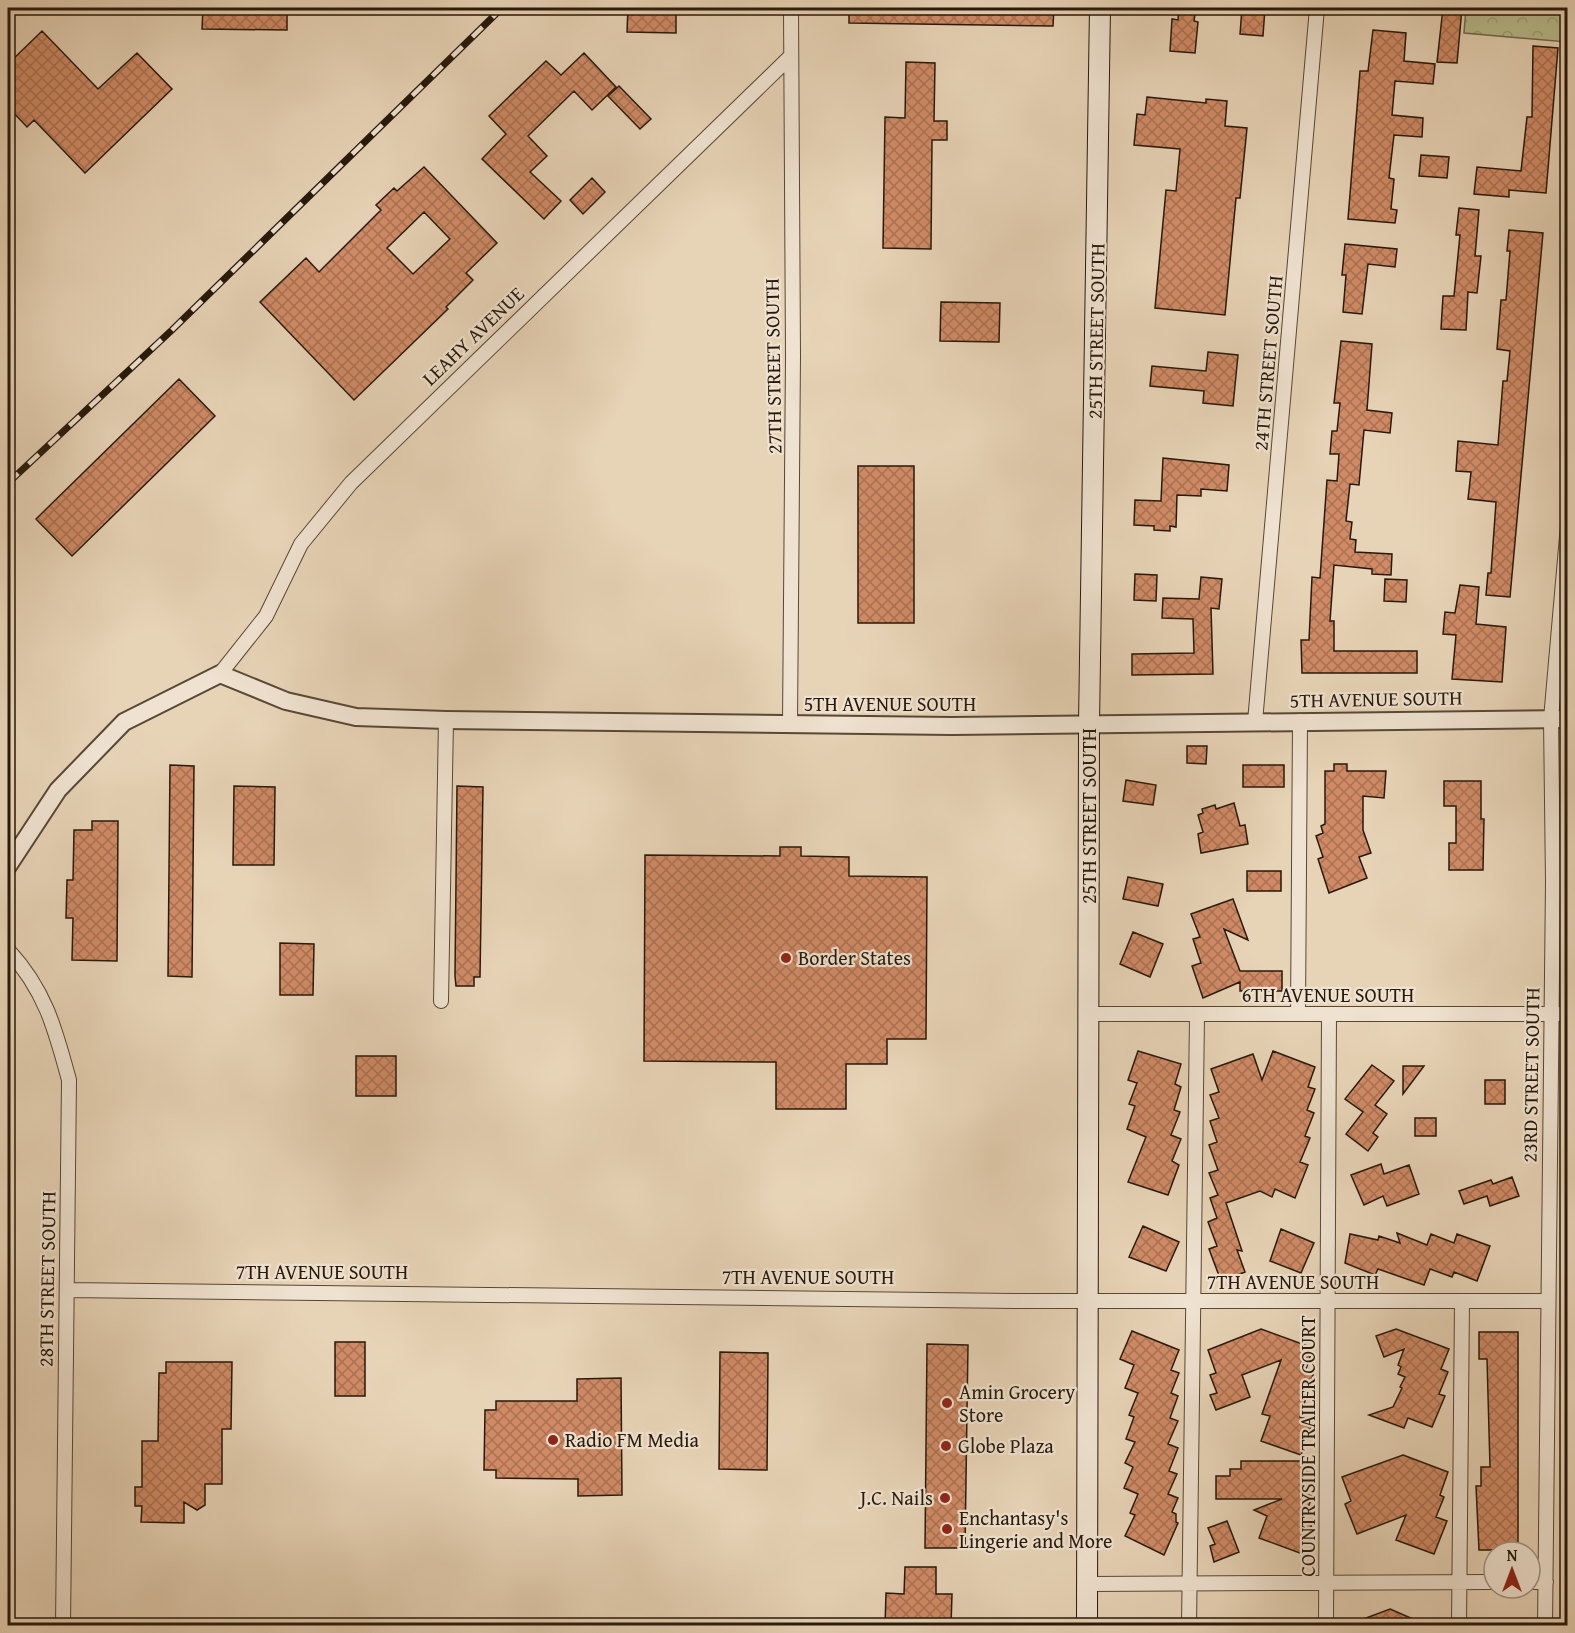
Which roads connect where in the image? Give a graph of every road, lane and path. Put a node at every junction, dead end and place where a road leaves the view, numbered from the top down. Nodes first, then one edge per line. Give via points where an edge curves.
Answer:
1 (791, 8) edge
2 (1100, 8) edge
3 (1317, 8) edge
4 (790, 57) junction
5 (1568, 525) edge
6 (220, 674) junction
7 (1559, 719) edge
8 (446, 720) junction
9 (1300, 721) junction
10 (1256, 722) junction
11 (790, 724) junction
12 (1089, 724) junction
13 (8, 866) edge
14 (8, 950) edge
15 (441, 1001) dead end
16 (1089, 1014) junction
17 (1298, 1014) junction
18 (1551, 1014) junction
19 (1568, 1014) edge
20 (1329, 1015) junction
21 (1197, 1016) junction
22 (67, 1290) junction
23 (1088, 1301) junction
24 (1193, 1301) junction
25 (1462, 1301) junction
26 (1548, 1301) junction
27 (1328, 1303) junction
28 (1327, 1582) junction
29 (1459, 1582) junction
30 (1482, 1582) edge
31 (1542, 1582) edge
32 (1546, 1582) junction
33 (1189, 1583) junction
34 (1087, 1584) junction
35 (63, 1626) edge
36 (1087, 1626) edge
37 (1190, 1626) edge
38 (1326, 1626) edge
39 (1459, 1626) edge
40 (1545, 1626) edge

1 - 4 street, 27TH STREET SOUTH
2 - 12 main road, 25TH STREET SOUTH
3 - 10 street, 24TH STREET SOUTH
4 - 6 street, LEAHY AVENUE via 351,483 302,544 266,616
4 - 11 street, 27TH STREET SOUTH
5 - 7 street, 23RD STREET SOUTH
6 - 8 street, 5TH AVENUE SOUTH via 286,701 356,717
6 - 13 street via 124,722 58,790
7 - 9 street, 5TH AVENUE SOUTH
7 - 18 street, 23RD STREET SOUTH
8 - 11 street, 5TH AVENUE SOUTH
8 - 15 street
9 - 10 street, 5TH AVENUE SOUTH
9 - 17 street
10 - 12 street, 5TH AVENUE SOUTH
11 - 12 street, 5TH AVENUE SOUTH
12 - 16 main road, 25TH STREET SOUTH
14 - 22 street, 28TH STREET SOUTH via 26,969 53,1020 69,1080
16 - 21 street, 6TH AVENUE SOUTH
16 - 23 main road, 25TH STREET SOUTH
17 - 20 street, 6TH AVENUE SOUTH
17 - 21 street, 6TH AVENUE SOUTH
18 - 19 street, 6TH AVENUE SOUTH
18 - 20 street, 6TH AVENUE SOUTH
18 - 26 street, 23RD STREET SOUTH
20 - 27 street, COUNTRYSIDE TRAILER COURT
21 - 24 street
22 - 23 street, 7TH AVENUE SOUTH
22 - 35 street, 28TH STREET SOUTH
23 - 24 street, 7TH AVENUE SOUTH
23 - 34 main road, 25TH STREET SOUTH
24 - 27 street, 7TH AVENUE SOUTH
24 - 33 street
25 - 26 street, 7TH AVENUE SOUTH
25 - 27 street, 7TH AVENUE SOUTH
25 - 29 street
26 - 32 street, 23RD STREET SOUTH
27 - 28 street, COUNTRYSIDE TRAILER COURT
28 - 29 street
28 - 33 street
28 - 38 street, COUNTRYSIDE TRAILER COURT
29 - 30 street
29 - 39 street
31 - 32 street
32 - 40 street, 23RD STREET SOUTH
33 - 34 street
33 - 37 street
34 - 36 main road, 25TH STREET SOUTH

